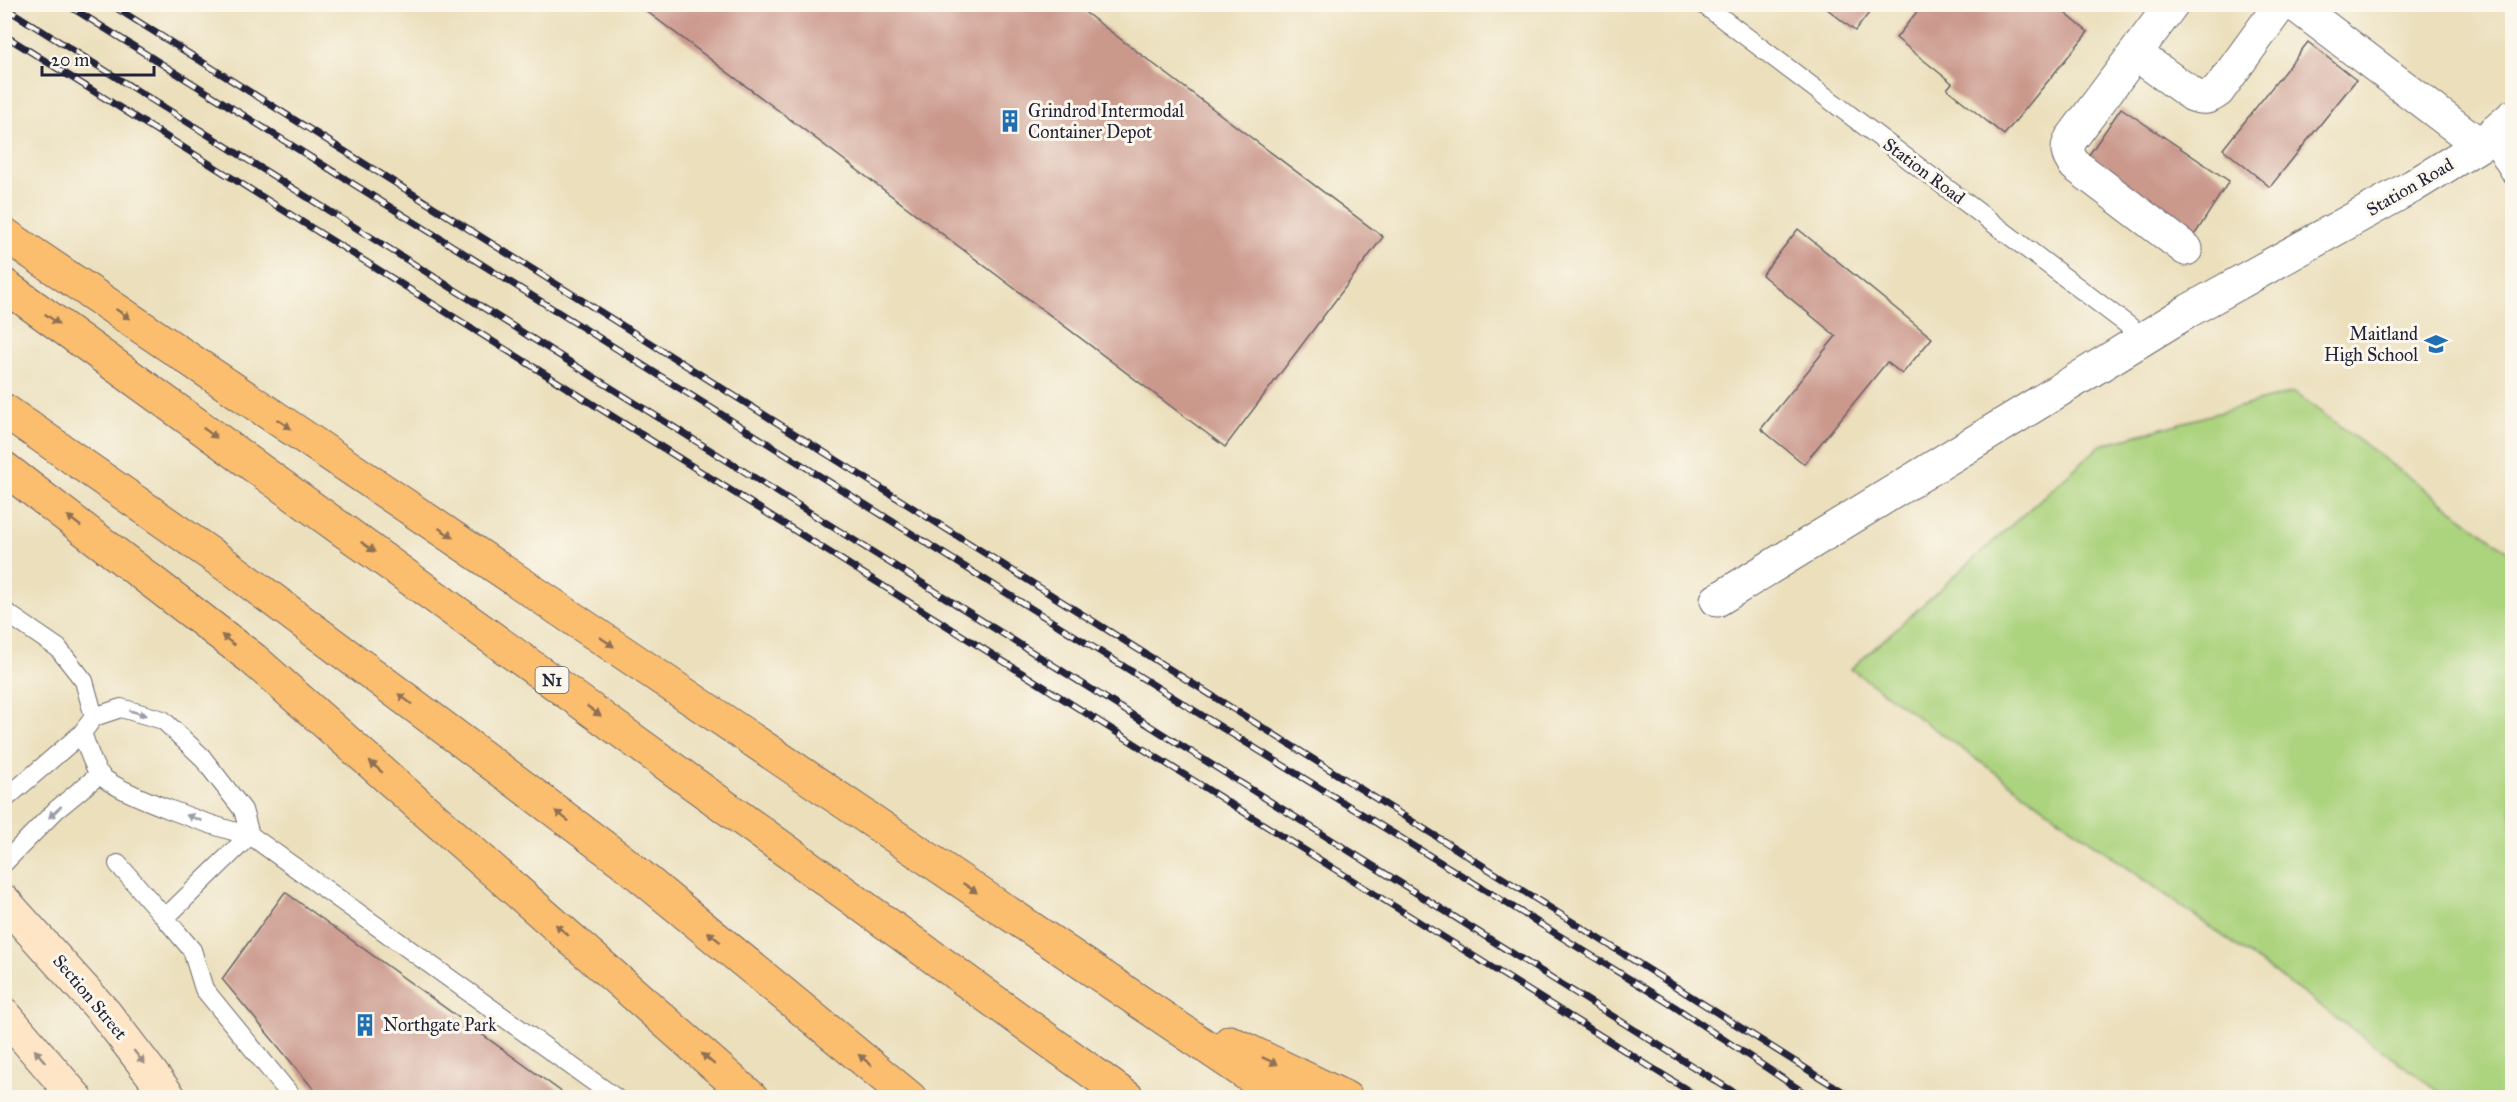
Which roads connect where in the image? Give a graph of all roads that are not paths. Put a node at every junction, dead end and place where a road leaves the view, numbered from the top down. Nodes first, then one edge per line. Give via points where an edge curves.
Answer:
1 (1703, 4) edge
2 (2172, 4) edge
3 (2281, 4) edge
4 (2294, 4) edge
5 (2136, 54) junction
6 (2494, 134) edge
7 (2512, 176) edge
8 (4, 234) edge
9 (2186, 249) dead end
10 (4, 285) edge
11 (2145, 338) junction
12 (4, 410) edge
13 (4, 468) edge
14 (1717, 600) dead end
15 (4, 611) edge
16 (94, 717) junction
17 (82, 733) junction
18 (100, 774) junction
19 (4, 800) edge
20 (250, 835) junction
21 (4, 863) edge
22 (118, 864) dead end
23 (4, 901) edge
24 (165, 918) junction
25 (1122, 991) junction
26 (4, 1014) edge
27 (76, 1098) edge
28 (170, 1098) edge
29 (293, 1098) edge
30 (616, 1098) edge
31 (752, 1098) edge
32 (910, 1098) edge
33 (1128, 1098) edge
34 (1282, 1098) edge
35 (1346, 1098) edge

1 - 11 lane, Station Road
2 - 5 street
3 - 5 street via 2211,97 2193,95
4 - 6 street
5 - 9 street via 2071,139 2069,157
6 - 7 lane
6 - 11 street, Station Road via 2414,186
8 -> 25 highway
10 -> 33 highway, N1
11 - 14 street, Station Road
32 -> 12 highway via 621,860 229,567
31 -> 13 highway via 254,659
15 - 16 lane via 58,648 84,681
16 - 17 lane
16 -> 20 lane via 121,708 163,720 201,756 243,810
17 - 18 lane
17 - 19 lane
20 -> 18 lane via 124,790
18 -> 21 lane via 56,810
20 - 24 lane
20 - 30 lane
22 - 24 lane
23 -> 28 street, Section Street via 105,1013
24 - 29 lane via 192,950 204,988
25 - 34 highway
25 -> 35 highway
27 -> 26 street

